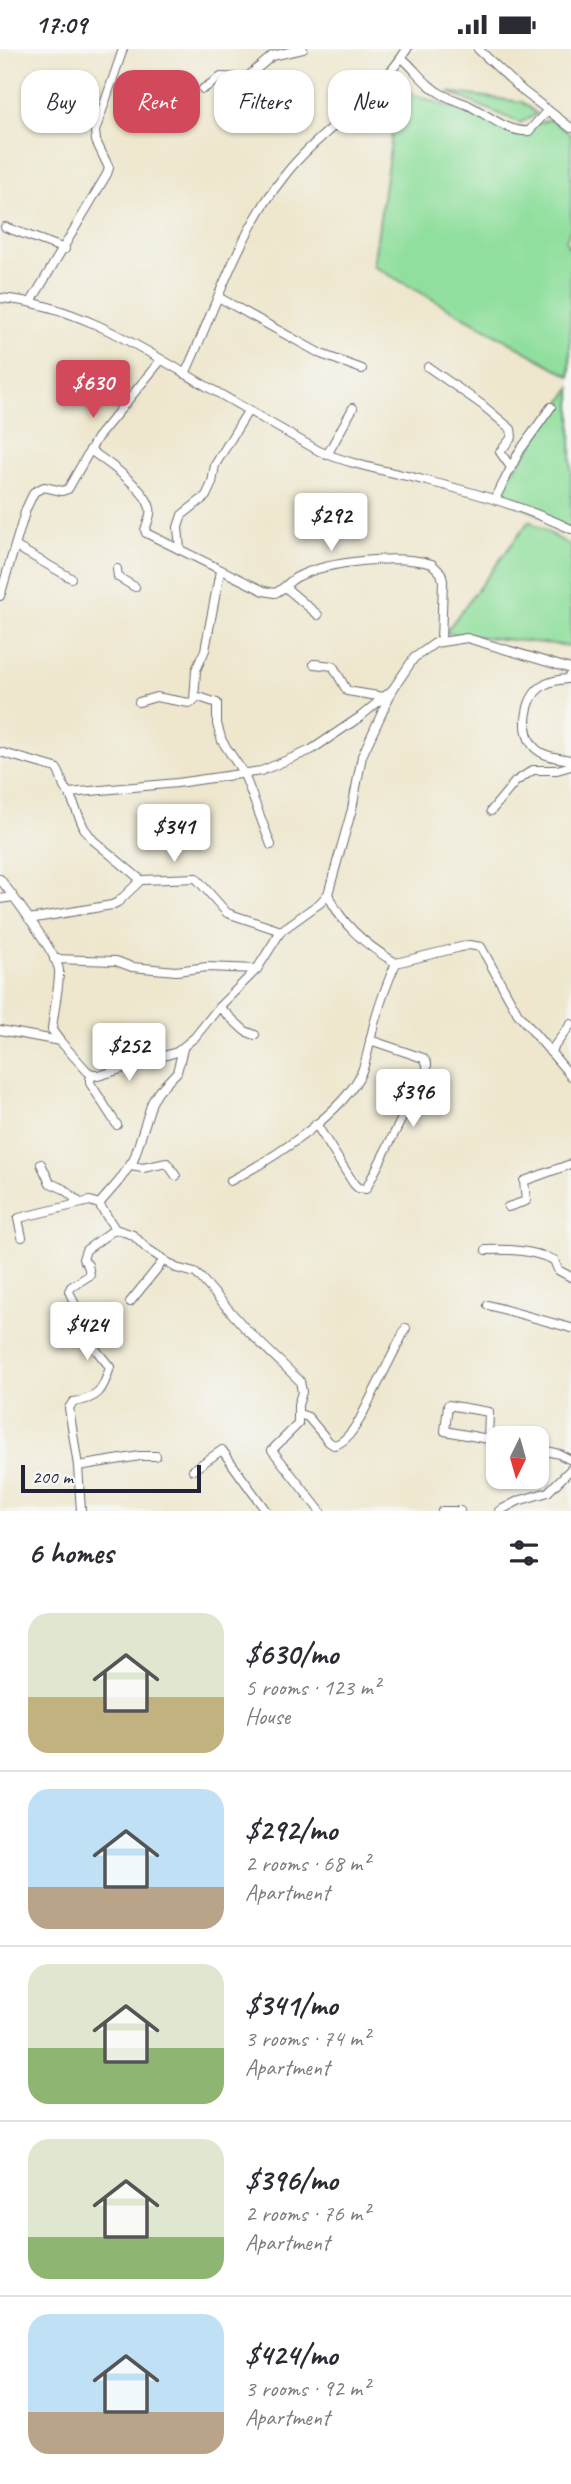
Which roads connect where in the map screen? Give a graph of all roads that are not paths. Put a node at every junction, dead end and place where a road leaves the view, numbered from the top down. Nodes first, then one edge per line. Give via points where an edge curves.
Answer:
1 (123, 49) edge
2 (303, 49) edge
3 (407, 49) edge
4 (478, 49) edge
5 (402, 58) junction
6 (203, 89) dead end
7 (548, 110) junction
8 (571, 128) edge
9 (5, 227) dead end
10 (65, 249) junction
11 (218, 297) junction
12 (0, 298) edge
13 (32, 302) junction
14 (161, 360) junction
15 (428, 367) dead end
16 (362, 369) dead end
17 (185, 374) junction
18 (551, 407) dead end
19 (353, 408) dead end
20 (248, 411) junction
21 (90, 450) junction
22 (327, 455) junction
23 (510, 466) junction
24 (495, 499) junction
25 (571, 529) edge
26 (15, 546) junction
27 (180, 550) junction
28 (117, 569) dead end
29 (220, 571) junction
30 (71, 578) dead end
31 (135, 587) dead end
32 (285, 587) junction
33 (0, 596) edge
34 (318, 615) dead end
35 (440, 627) junction
36 (467, 638) junction
37 (441, 641) junction
38 (314, 664) dead end
39 (570, 676) edge
40 (393, 689) junction
41 (196, 696) junction
42 (384, 697) junction
43 (139, 702) dead end
44 (0, 753) edge
45 (571, 760) edge
46 (571, 766) edge
47 (244, 774) junction
48 (69, 793) junction
49 (491, 811) dead end
50 (271, 845) dead end
51 (0, 879) edge
52 (141, 880) junction
53 (328, 894) junction
54 (13, 897) junction
55 (0, 898) edge
56 (29, 919) junction
57 (281, 931) junction
58 (54, 959) junction
59 (396, 963) junction
60 (257, 969) junction
61 (219, 1007) junction
62 (571, 1024) edge
63 (0, 1030) edge
64 (255, 1035) dead end
65 (370, 1040) junction
66 (60, 1041) junction
67 (183, 1049) junction
68 (550, 1052) junction
69 (95, 1074) junction
70 (571, 1076) edge
71 (316, 1124) junction
72 (117, 1125) dead end
73 (41, 1164) dead end
74 (568, 1165) edge
75 (130, 1166) junction
76 (571, 1176) edge
77 (176, 1177) dead end
78 (230, 1181) dead end
79 (79, 1203) junction
80 (99, 1204) junction
81 (508, 1207) dead end
82 (115, 1229) junction
83 (22, 1237) dead end
84 (485, 1250) dead end
85 (164, 1260) junction
86 (571, 1276) edge
87 (130, 1302) dead end
88 (488, 1305) dead end
89 (406, 1328) dead end
90 (571, 1328) edge
91 (299, 1414) junction
92 (488, 1439) joint
93 (550, 1452) edge
94 (156, 1456) dead end
95 (571, 1461) edge
96 (78, 1466) junction
97 (571, 1469) edge
98 (193, 1470) dead end
99 (81, 1511) edge
100 (266, 1511) edge
101 (320, 1511) edge
102 (442, 1511) edge
103 (460, 1511) edge
104 (499, 1511) edge

1 - 10 street via 95,131 109,168
2 - 6 street via 272,56 242,80 221,77
3 - 5 street
4 - 7 street
5 - 7 street via 441,95 510,128 529,131
5 - 11 street via 283,177 256,219
7 - 8 street
9 - 10 street
10 - 13 street
11 - 16 street via 321,354
11 - 17 street
12 - 13 street
13 - 14 street via 74,315
14 - 17 street
14 - 21 street
15 - 23 street via 512,429 512,437 500,453
17 - 20 street
18 - 23 street
19 - 22 street
20 - 22 street
20 - 27 street via 219,459 206,496 182,515
21 - 26 street via 68,489 44,487 34,492
21 - 27 street via 149,504 146,533
22 - 24 street
23 - 24 street
24 - 25 street
26 - 30 street
26 - 33 street
27 - 29 street
28 - 31 street via 118,577
29 - 32 street via 271,593
29 - 41 street via 205,650 196,670
32 - 34 street
32 - 35 street via 307,573 361,561 424,561 442,573
35 - 36 street
35 - 37 street
36 - 37 street
36 - 39 street
37 - 40 street via 414,657
38 - 42 street via 333,666 347,691
39 - 45 street via 547,683 532,696 527,727 530,741 541,753
40 - 42 street
40 - 53 street via 362,756
41 - 43 street via 192,703 156,697
41 - 47 street via 217,703 222,741
42 - 47 street via 300,756
44 - 48 street via 56,768
46 - 49 street via 557,771 533,770 515,782
47 - 48 street
47 - 50 street
48 - 52 street via 93,840
51 - 54 street
52 - 56 street via 112,905
52 - 57 street via 196,878 227,913
53 - 57 street
53 - 59 street via 346,925
54 - 55 street
54 - 56 street
56 - 58 street
57 - 60 street
58 - 60 street via 116,961 176,971
58 - 66 street via 58,976 52,1030
59 - 65 street
59 - 68 street via 469,945 481,947 518,1014
60 - 61 street
61 - 64 street
61 - 67 street
62 - 68 street
63 - 66 street
65 - 71 street via 358,1079
65 - 71 street via 423,1058 427,1069 366,1189 354,1184
66 - 69 street
67 - 69 street via 105,1075
67 - 75 street via 177,1072 155,1097
68 - 70 street
69 - 72 street via 91,1086
71 - 78 street
73 - 79 street via 50,1183
74 - 76 street
74 - 81 street via 524,1181 526,1201
75 - 77 street via 167,1163
75 - 80 street
79 - 80 street
79 - 83 street via 19,1218
80 - 82 street
82 - 85 street via 127,1231
82 - 96 street via 86,1250 83,1259 90,1275 69,1291 92,1345 110,1367 96,1397 73,1402 69,1408
84 - 86 street via 540,1254
85 - 87 street
85 - 91 street via 197,1275 300,1381
88 - 90 street
89 - 91 street via 360,1419 338,1444 331,1444 308,1417
91 - 101 street via 297,1426 272,1452
92 - 92 street via 445,1431 447,1405 489,1412
93 - 95 street
94 - 96 street
96 - 99 street
97 - 104 street via 548,1492
98 - 100 street via 222,1450
102 - 103 street

